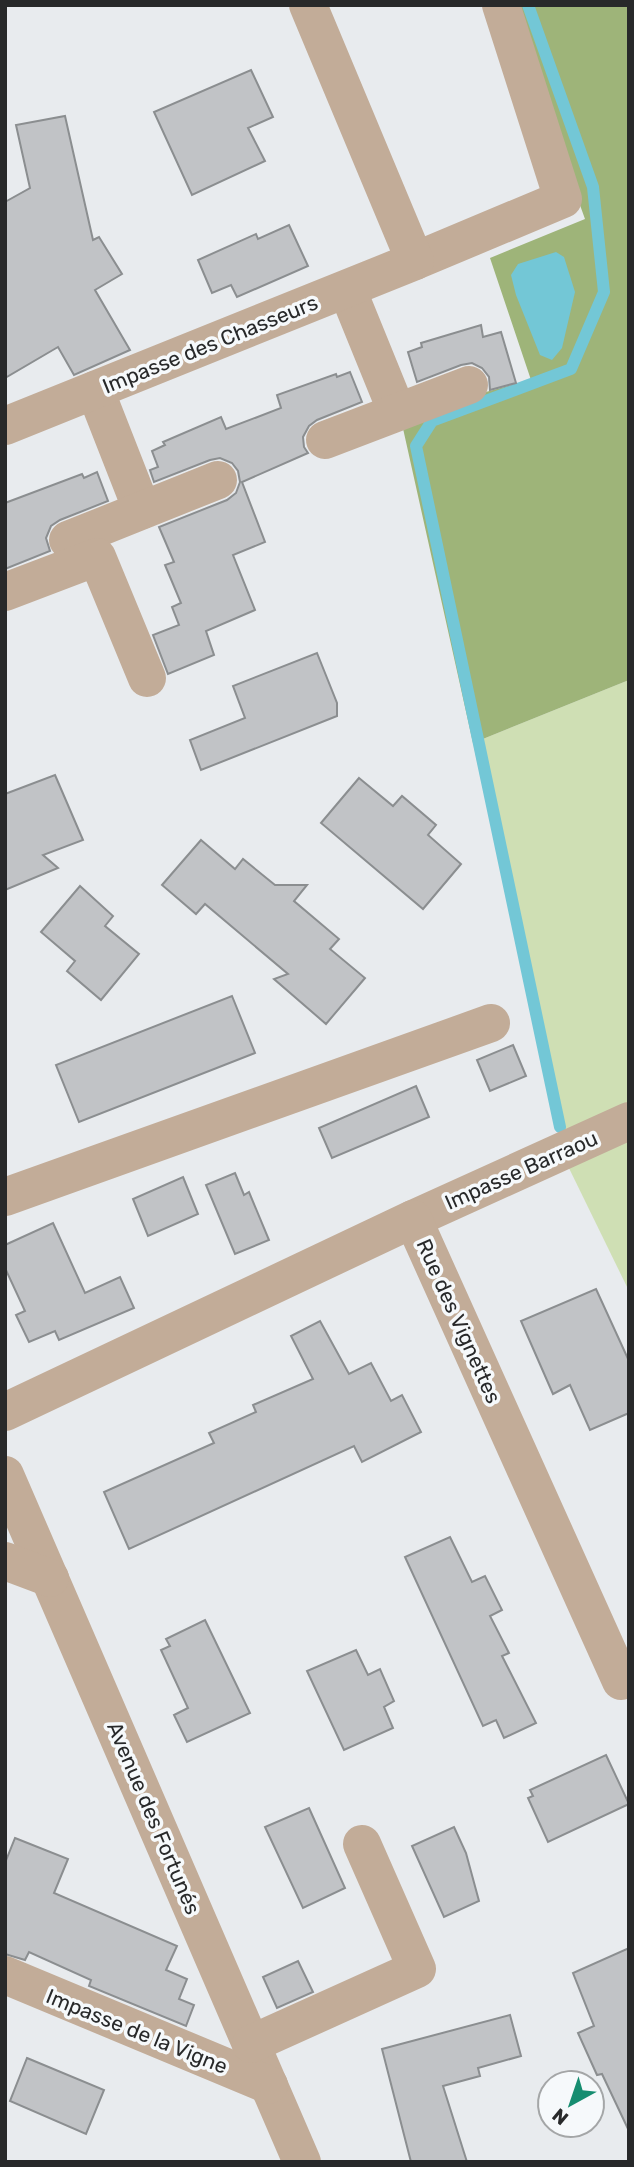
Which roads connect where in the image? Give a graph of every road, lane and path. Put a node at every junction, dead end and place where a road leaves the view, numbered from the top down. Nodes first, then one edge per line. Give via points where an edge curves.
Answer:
1 (308, 5) edge
2 (500, 5) edge
3 (415, 261) junction
4 (347, 289) junction
5 (469, 385) dead end
6 (95, 390) junction
7 (397, 412) junction
8 (5, 426) edge
9 (325, 440) dead end
10 (218, 480) dead end
11 (142, 510) junction
12 (68, 540) dead end
13 (5, 592) edge
14 (147, 678) dead end
15 (491, 1023) dead end
16 (629, 1121) edge
17 (5, 1197) edge
18 (413, 1219) junction
19 (5, 1412) edge
20 (5, 1475) edge
21 (5, 1560) edge
22 (50, 1578) junction
23 (621, 1681) dead end
24 (362, 1844) dead end
25 (5, 1975) edge
26 (251, 2044) junction
27 (269, 2085) junction
28 (302, 2162) edge

1 - 3 street
2 - 3 street, Impasse des Chasseurs via 563,199
3 - 4 street, Impasse des Chasseurs
4 - 6 street, Impasse des Chasseurs
4 - 7 street
5 - 7 street
6 - 8 street, Impasse des Chasseurs
6 - 11 street
7 - 9 street
10 - 11 street
11 - 12 street
13 - 14 street via 97,557
15 - 17 street
16 - 18 street, Impasse Barraou
18 - 19 street, Rue des Vignettes
18 - 23 street, Rue des Vignettes
20 - 22 street, Avenue des Fortunés
21 - 22 street
22 - 26 street, Avenue des Fortunés
24 - 26 street via 417,1969
25 - 27 street, Impasse de la Vigne
26 - 27 street, Avenue des Fortunés
27 - 28 street, Avenue des Fortunés

